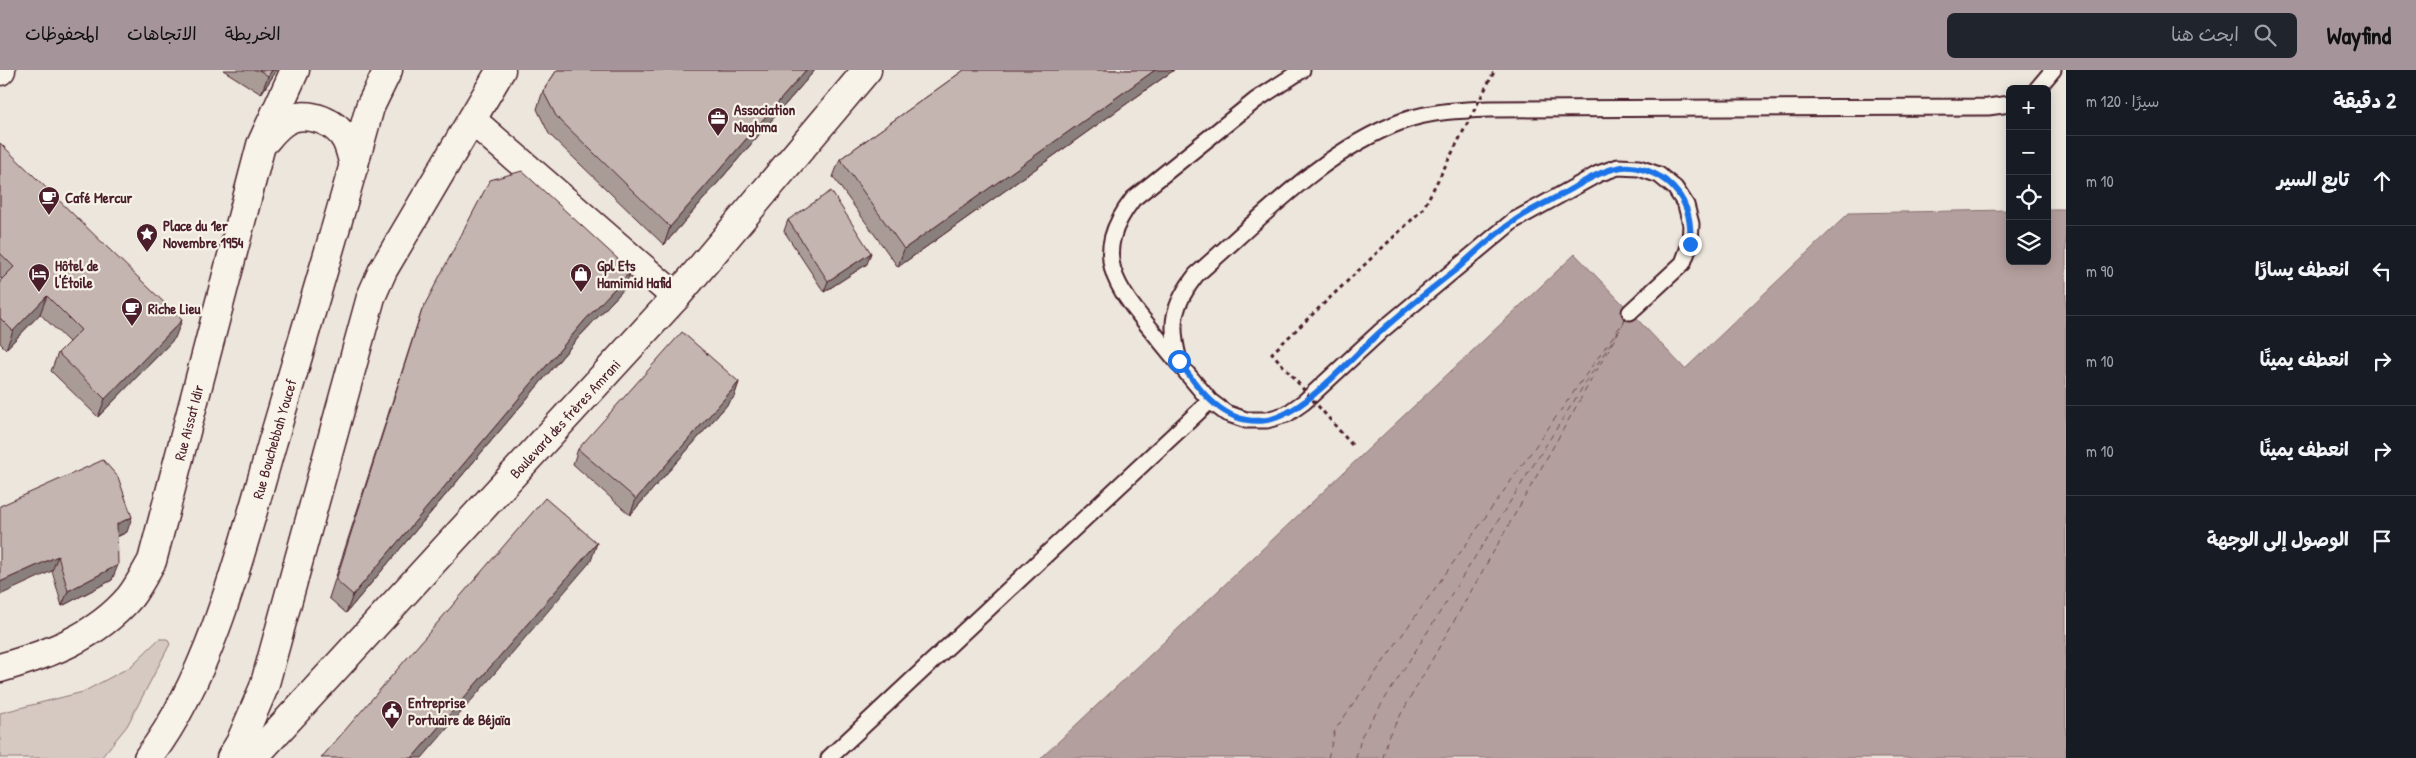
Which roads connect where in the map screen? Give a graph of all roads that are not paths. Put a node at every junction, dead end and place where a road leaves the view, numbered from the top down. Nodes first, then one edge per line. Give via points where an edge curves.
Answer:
1 (295, 70) edge
2 (314, 70) edge
3 (366, 70) edge
4 (388, 70) edge
5 (501, 70) edge
6 (867, 70) edge
7 (1302, 70) edge
8 (2052, 70) edge
9 (2040, 85) edge
10 (281, 99) junction
11 (2006, 105) edge
12 (370, 107) junction
13 (472, 120) junction
14 (262, 145) junction
15 (354, 166) junction
16 (676, 297) junction
17 (1630, 312) dead end
18 (1192, 380) junction
19 (1210, 401) junction
20 (0, 668) edge
21 (148, 758) edge
22 (231, 758) edge
23 (253, 758) edge
24 (829, 758) edge

1 - 10 street, Rue Aissat Idir
2 - 10 street, Rue Aissat Idir
3 - 12 street, Rue Bouchebbah Youcef
4 - 12 street, Rue Bouchebbah Youcef
5 - 13 street
6 - 16 street, Boulevard des frères Amrani
7 - 18 lane via 1256,100 1133,199 1119,218 1114,232 1110,262 1117,284 1129,304
8 - 9 lane
10 - 14 street, Rue Aissat Idir
11 - 18 lane via 1448,110 1404,121 1356,143 1310,175 1196,275 1182,293 1176,308 1173,338 1179,361
12 - 15 street, Rue Bouchebbah Youcef
13 - 16 street
13 - 22 street via 383,270 371,297 264,687
14 - 15 street via 280,124 307,116 335,127 345,138
14 - 20 street, Rue Aissat Idir via 152,561 130,597 99,628 62,647
15 - 21 street, Rue Bouchebbah Youcef via 217,624 182,704
16 - 23 street, Boulevard des frères Amrani
17 - 19 lane via 1683,263 1690,244 1691,224 1686,205 1675,188 1659,175 1639,168 1618,168 1598,174 1513,221 1287,414 1267,420 1246,420 1226,414
18 - 19 lane
19 - 24 lane

